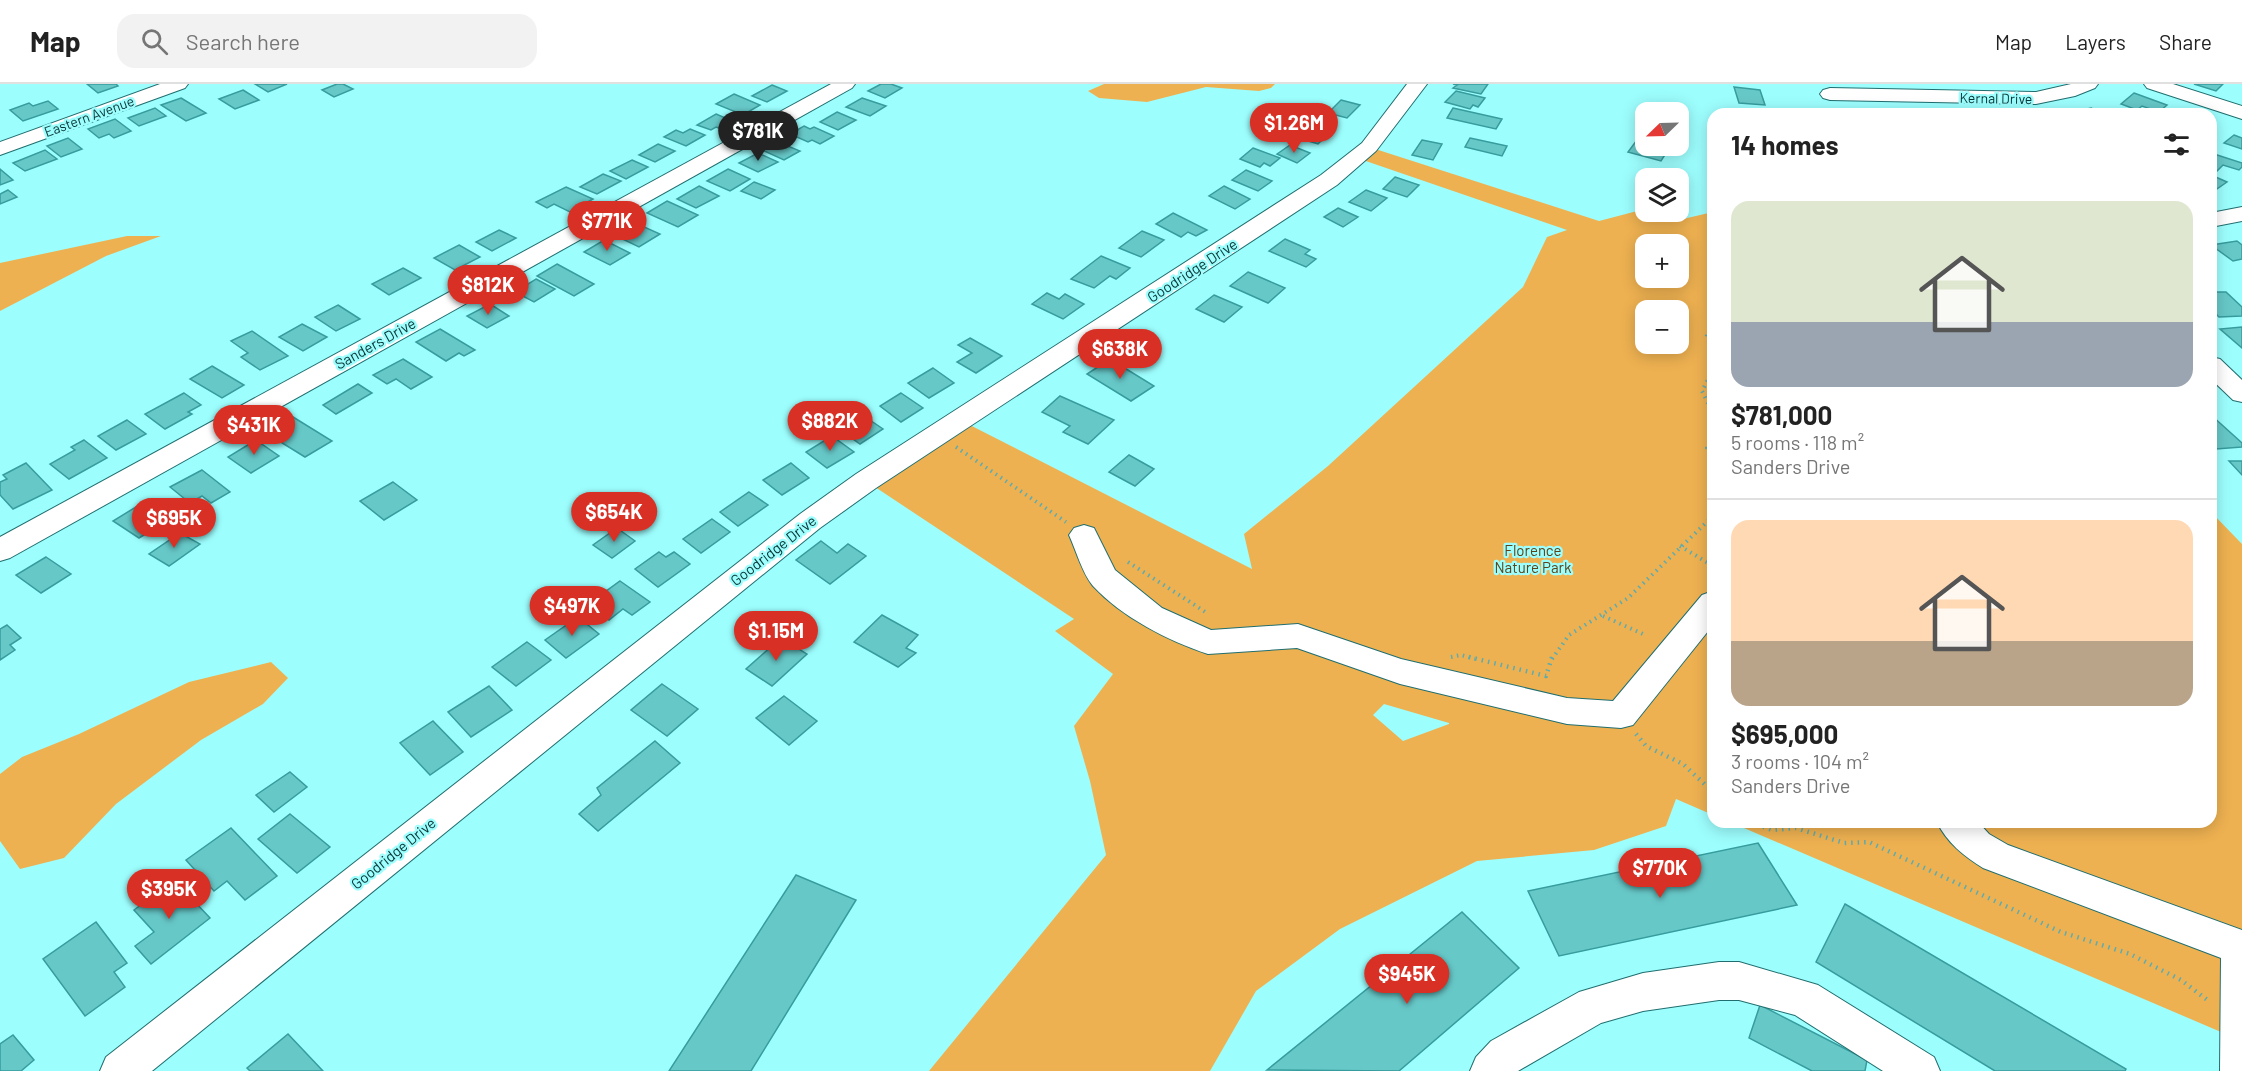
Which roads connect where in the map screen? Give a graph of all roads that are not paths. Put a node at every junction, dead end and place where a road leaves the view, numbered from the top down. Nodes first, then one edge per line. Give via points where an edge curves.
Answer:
1 (178, 84) edge
2 (845, 84) edge
3 (1417, 84) edge
4 (2088, 84) edge
5 (2154, 84) edge
6 (1830, 94) dead end
7 (2242, 113) edge
8 (0, 149) edge
9 (2242, 214) edge
10 (2217, 219) edge
11 (2217, 370) edge
12 (2240, 389) edge
13 (1084, 535) road end
14 (0, 550) edge
15 (1707, 610) edge
16 (1961, 828) edge
17 (2241, 948) edge
18 (120, 1071) edge
19 (1490, 1071) edge
20 (1920, 1071) edge
21 (2240, 1071) edge

1 - 8 street, Eastern Avenue
2 - 14 street, Sanders Drive
3 - 18 street, Goodridge Drive via 1369,147 1329,180 866,481 767,554
4 - 6 street, Kernal Drive via 2036,98
5 - 7 street
9 - 10 street
11 - 12 street
13 - 15 street via 1103,577 1151,616 1208,642 1298,636 1400,671 1567,711 1621,715
16 - 17 street via 1996,857
17 - 21 street
19 - 20 street via 1505,1055 1593,1006 1643,992 1739,981 1804,998

